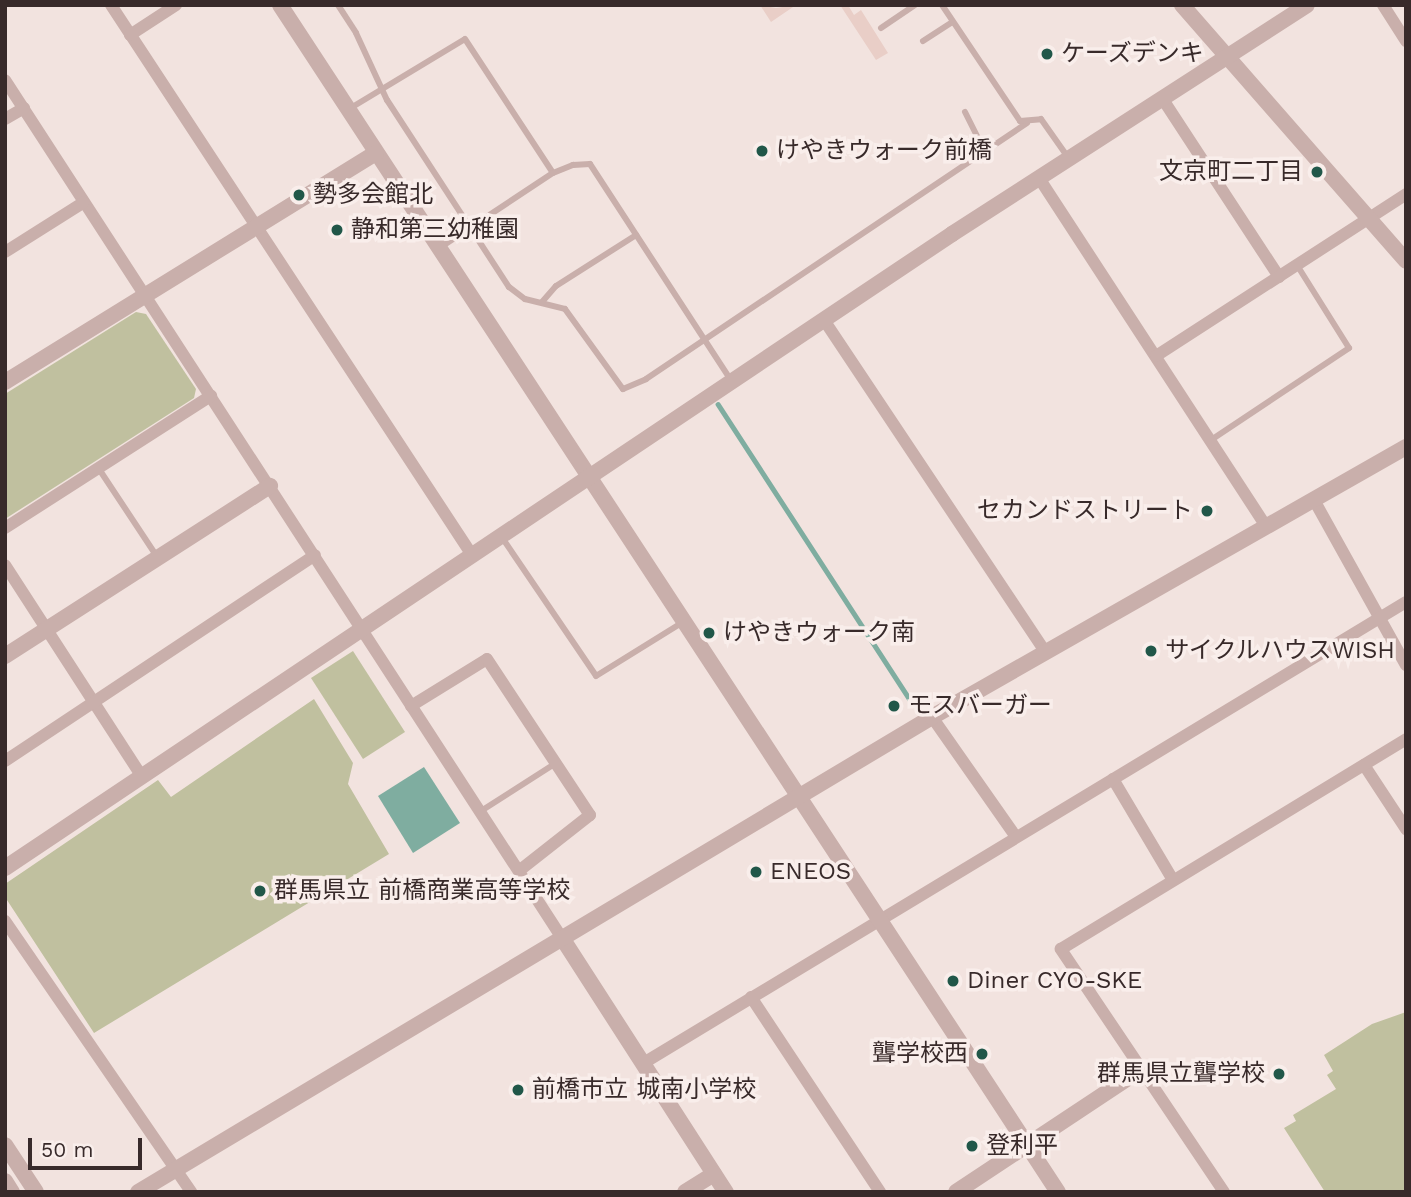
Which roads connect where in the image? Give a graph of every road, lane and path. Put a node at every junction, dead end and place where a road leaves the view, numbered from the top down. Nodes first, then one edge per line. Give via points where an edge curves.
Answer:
1 (111, 5) edge
2 (176, 5) edge
3 (280, 5) edge
4 (338, 5) edge
5 (915, 5) edge
6 (942, 5) edge
7 (1182, 5) edge
8 (1307, 5) edge
9 (1383, 5) edge
10 (952, 22) junction
11 (880, 28) dead end
12 (130, 35) junction
13 (923, 41) dead end
14 (1406, 41) edge
15 (1226, 56) junction
16 (5, 80) edge
17 (382, 90) junction
18 (1162, 98) junction
19 (24, 108) junction
20 (348, 110) junction
21 (964, 112) dead end
22 (5, 119) edge
23 (1027, 123) junction
24 (376, 152) junction
25 (985, 152) junction
26 (1068, 158) junction
27 (553, 173) junction
28 (1038, 178) junction
29 (1406, 194) edge
30 (85, 202) junction
31 (1369, 218) junction
32 (256, 226) junction
33 (470, 228) junction
34 (636, 235) junction
35 (439, 248) junction
36 (5, 252) edge
37 (1404, 255) edge
38 (1297, 265) junction
39 (1279, 277) junction
40 (145, 295) junction
41 (542, 302) junction
42 (824, 320) junction
43 (704, 339) junction
44 (1156, 356) junction
45 (5, 382) edge
46 (732, 382) junction
47 (211, 396) junction
48 (1210, 440) junction
49 (1406, 447) edge
50 (99, 468) junction
51 (591, 476) junction
52 (270, 486) junction
53 (1314, 499) junction
54 (1266, 526) junction
55 (5, 528) edge
56 (501, 536) junction
57 (315, 555) junction
58 (472, 555) junction
59 (158, 558) junction
60 (5, 565) edge
61 (1406, 602) edge
62 (1379, 618) junction
63 (684, 621) junction
64 (47, 629) junction
65 (362, 629) junction
66 (1046, 653) junction
67 (5, 656) edge
68 (1406, 665) edge
69 (93, 702) junction
70 (411, 706) junction
71 (932, 718) junction
72 (1406, 739) edge
73 (5, 761) edge
74 (556, 763) junction
75 (1364, 765) junction
76 (142, 776) junction
77 (1113, 779) junction
78 (801, 798) junction
79 (479, 812) junction
80 (1406, 829) edge
81 (1016, 837) junction
82 (5, 868) edge
83 (520, 870) junction
84 (1173, 880) junction
85 (5, 920) edge
86 (878, 920) junction
87 (564, 941) junction
88 (751, 997) junction
89 (642, 1064) junction
90 (1142, 1069) junction
91 (5, 1145) edge
92 (1027, 1145) junction
93 (172, 1171) junction
94 (715, 1174) junction
95 (5, 1181) edge
96 (12, 1192) edge
97 (36, 1192) edge
98 (138, 1192) edge
99 (191, 1192) edge
100 (685, 1192) edge
101 (726, 1192) edge
102 (880, 1192) edge
103 (956, 1192) edge
104 (1058, 1192) edge
105 (1224, 1192) edge

1 - 12 street
2 - 12 street
3 - 20 street
4 - 17 lane
5 - 11 lane
6 - 10 lane
7 - 15 street
8 - 15 street
9 - 14 street
10 - 13 lane
10 - 23 lane via 1017,118
12 - 32 street
15 - 18 street
15 - 31 street
16 - 19 street
17 - 20 lane
17 - 27 lane via 461,41 470,41
17 - 33 lane
18 - 26 street
18 - 39 street
19 - 22 street
19 - 30 street
20 - 24 street
21 - 25 lane
23 - 25 lane
23 - 26 lane via 1041,119
24 - 32 street
24 - 35 street
25 - 43 lane
26 - 28 street
27 - 33 lane
27 - 34 lane via 590,164
28 - 42 street
28 - 44 street
29 - 31 street
30 - 36 street
30 - 40 street
31 - 37 street
31 - 38 street
32 - 40 street
32 - 58 street
33 - 35 lane
33 - 41 lane via 514,293
34 - 41 lane via 556,286
34 - 43 lane
35 - 51 street
38 - 39 street
38 - 48 lane via 1349,348
39 - 44 street
40 - 45 street
40 - 47 street
41 - 43 lane via 565,309 623,389
42 - 46 street
42 - 66 street
43 - 46 lane
44 - 48 street
46 - 51 street
47 - 50 street
47 - 52 street
48 - 54 street
49 - 53 street
50 - 55 street
50 - 59 lane
51 - 56 street
51 - 63 street
52 - 57 street
52 - 59 street
53 - 54 street
53 - 62 street
54 - 66 street
56 - 58 street
56 - 63 lane via 596,676
57 - 65 street
57 - 69 street
58 - 65 street
59 - 64 street
60 - 64 street
61 - 62 street
62 - 68 street
62 - 77 street
63 - 78 street
64 - 67 street
64 - 69 street
65 - 70 street
65 - 76 street
66 - 71 street
69 - 73 street
69 - 76 street
70 - 74 street via 487,659
70 - 79 street
71 - 78 street
71 - 81 street
72 - 75 street
74 - 79 lane
74 - 83 street via 589,818
75 - 80 street
75 - 84 street
76 - 82 street
77 - 81 street
77 - 84 street
78 - 86 street
78 - 87 street
79 - 83 street
81 - 86 street
83 - 87 street
84 - 90 street via 1061,949
85 - 93 street
86 - 88 street
86 - 92 street
87 - 89 street
87 - 93 street
88 - 89 street
88 - 102 street
89 - 94 street
90 - 92 street
90 - 105 street
91 - 97 street
92 - 103 street
92 - 104 street
93 - 98 street
93 - 99 street
94 - 100 street
94 - 101 street
95 - 96 street

